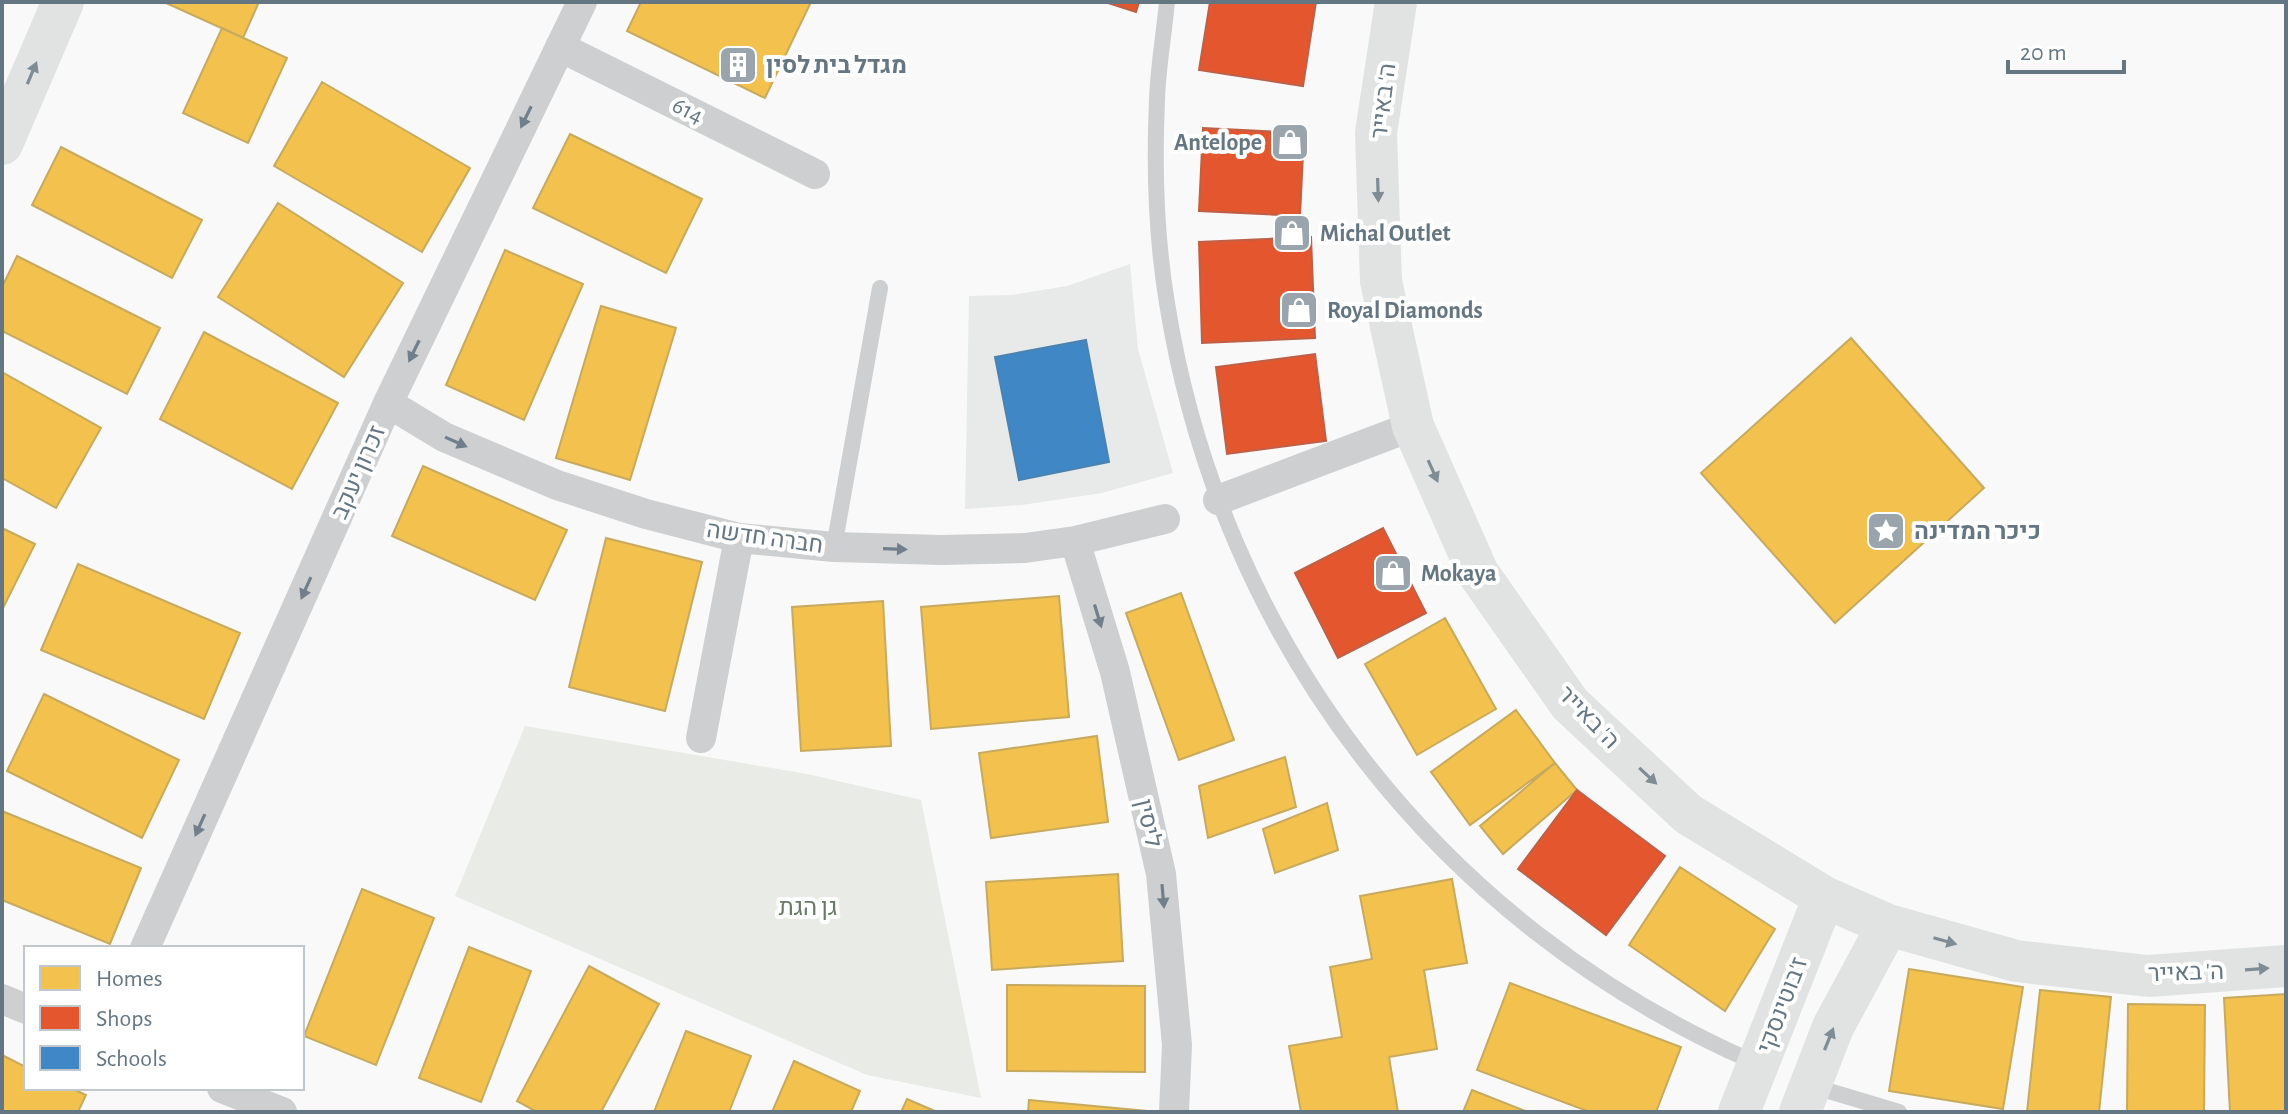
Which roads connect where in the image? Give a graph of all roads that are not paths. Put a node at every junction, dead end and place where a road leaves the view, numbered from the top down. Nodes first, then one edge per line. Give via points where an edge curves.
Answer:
1 (63, 2) edge
2 (582, 2) edge
3 (1167, 2) edge
4 (1396, 2) edge
5 (560, 47) junction
6 (2, 144) edge
7 (815, 174) dead end
8 (880, 288) dead end
9 (388, 403) junction
10 (1413, 426) junction
11 (1218, 500) junction
12 (1165, 519) dead end
13 (739, 538) junction
14 (1075, 541) junction
15 (834, 547) junction
16 (701, 738) dead end
17 (1824, 897) junction
18 (1888, 925) junction
19 (146, 946) edge
20 (2286, 966) edge
21 (2, 999) edge
22 (24, 1008) edge
23 (1758, 1064) junction
24 (227, 1090) edge
25 (1805, 1098) edge
26 (282, 1112) edge
27 (1174, 1112) edge
28 (1739, 1112) edge
29 (1899, 1112) edge

6 -> 1 street
2 - 5 street, זכרון יעקב
3 - 11 lane via 1157,98 1157,201 1167,302 1188,403
4 -> 10 street, ה' באייר via 1376,133 1381,281
5 - 7 street, 614
5 -> 9 street, זכרון יעקב
8 - 15 lane
9 -> 13 street, חברה חדשה via 444,437 557,485
9 -> 19 street, זכרון יעקב
10 - 11 street
10 -> 17 street, ה' באייר via 1478,573 1570,704 1688,814
11 - 23 lane via 1256,588 1302,672 1355,751 1416,824 1558,951 1638,1004
12 - 14 street, חברה חדשה
13 - 15 street, חברה חדשה
13 - 16 street
15 -> 14 street, חברה חדשה via 1025,548
14 -> 27 street, ליסין via 1115,672 1161,874 1177,1045
17 - 18 street, ה' באייר
17 - 23 street, ז'בוטינסקי
18 -> 20 street, ה' באייר via 2016,961 2148,976
25 -> 18 street via 1833,1027
21 - 22 street
23 - 28 street, ז'בוטינסקי
24 - 26 street
25 - 29 lane

